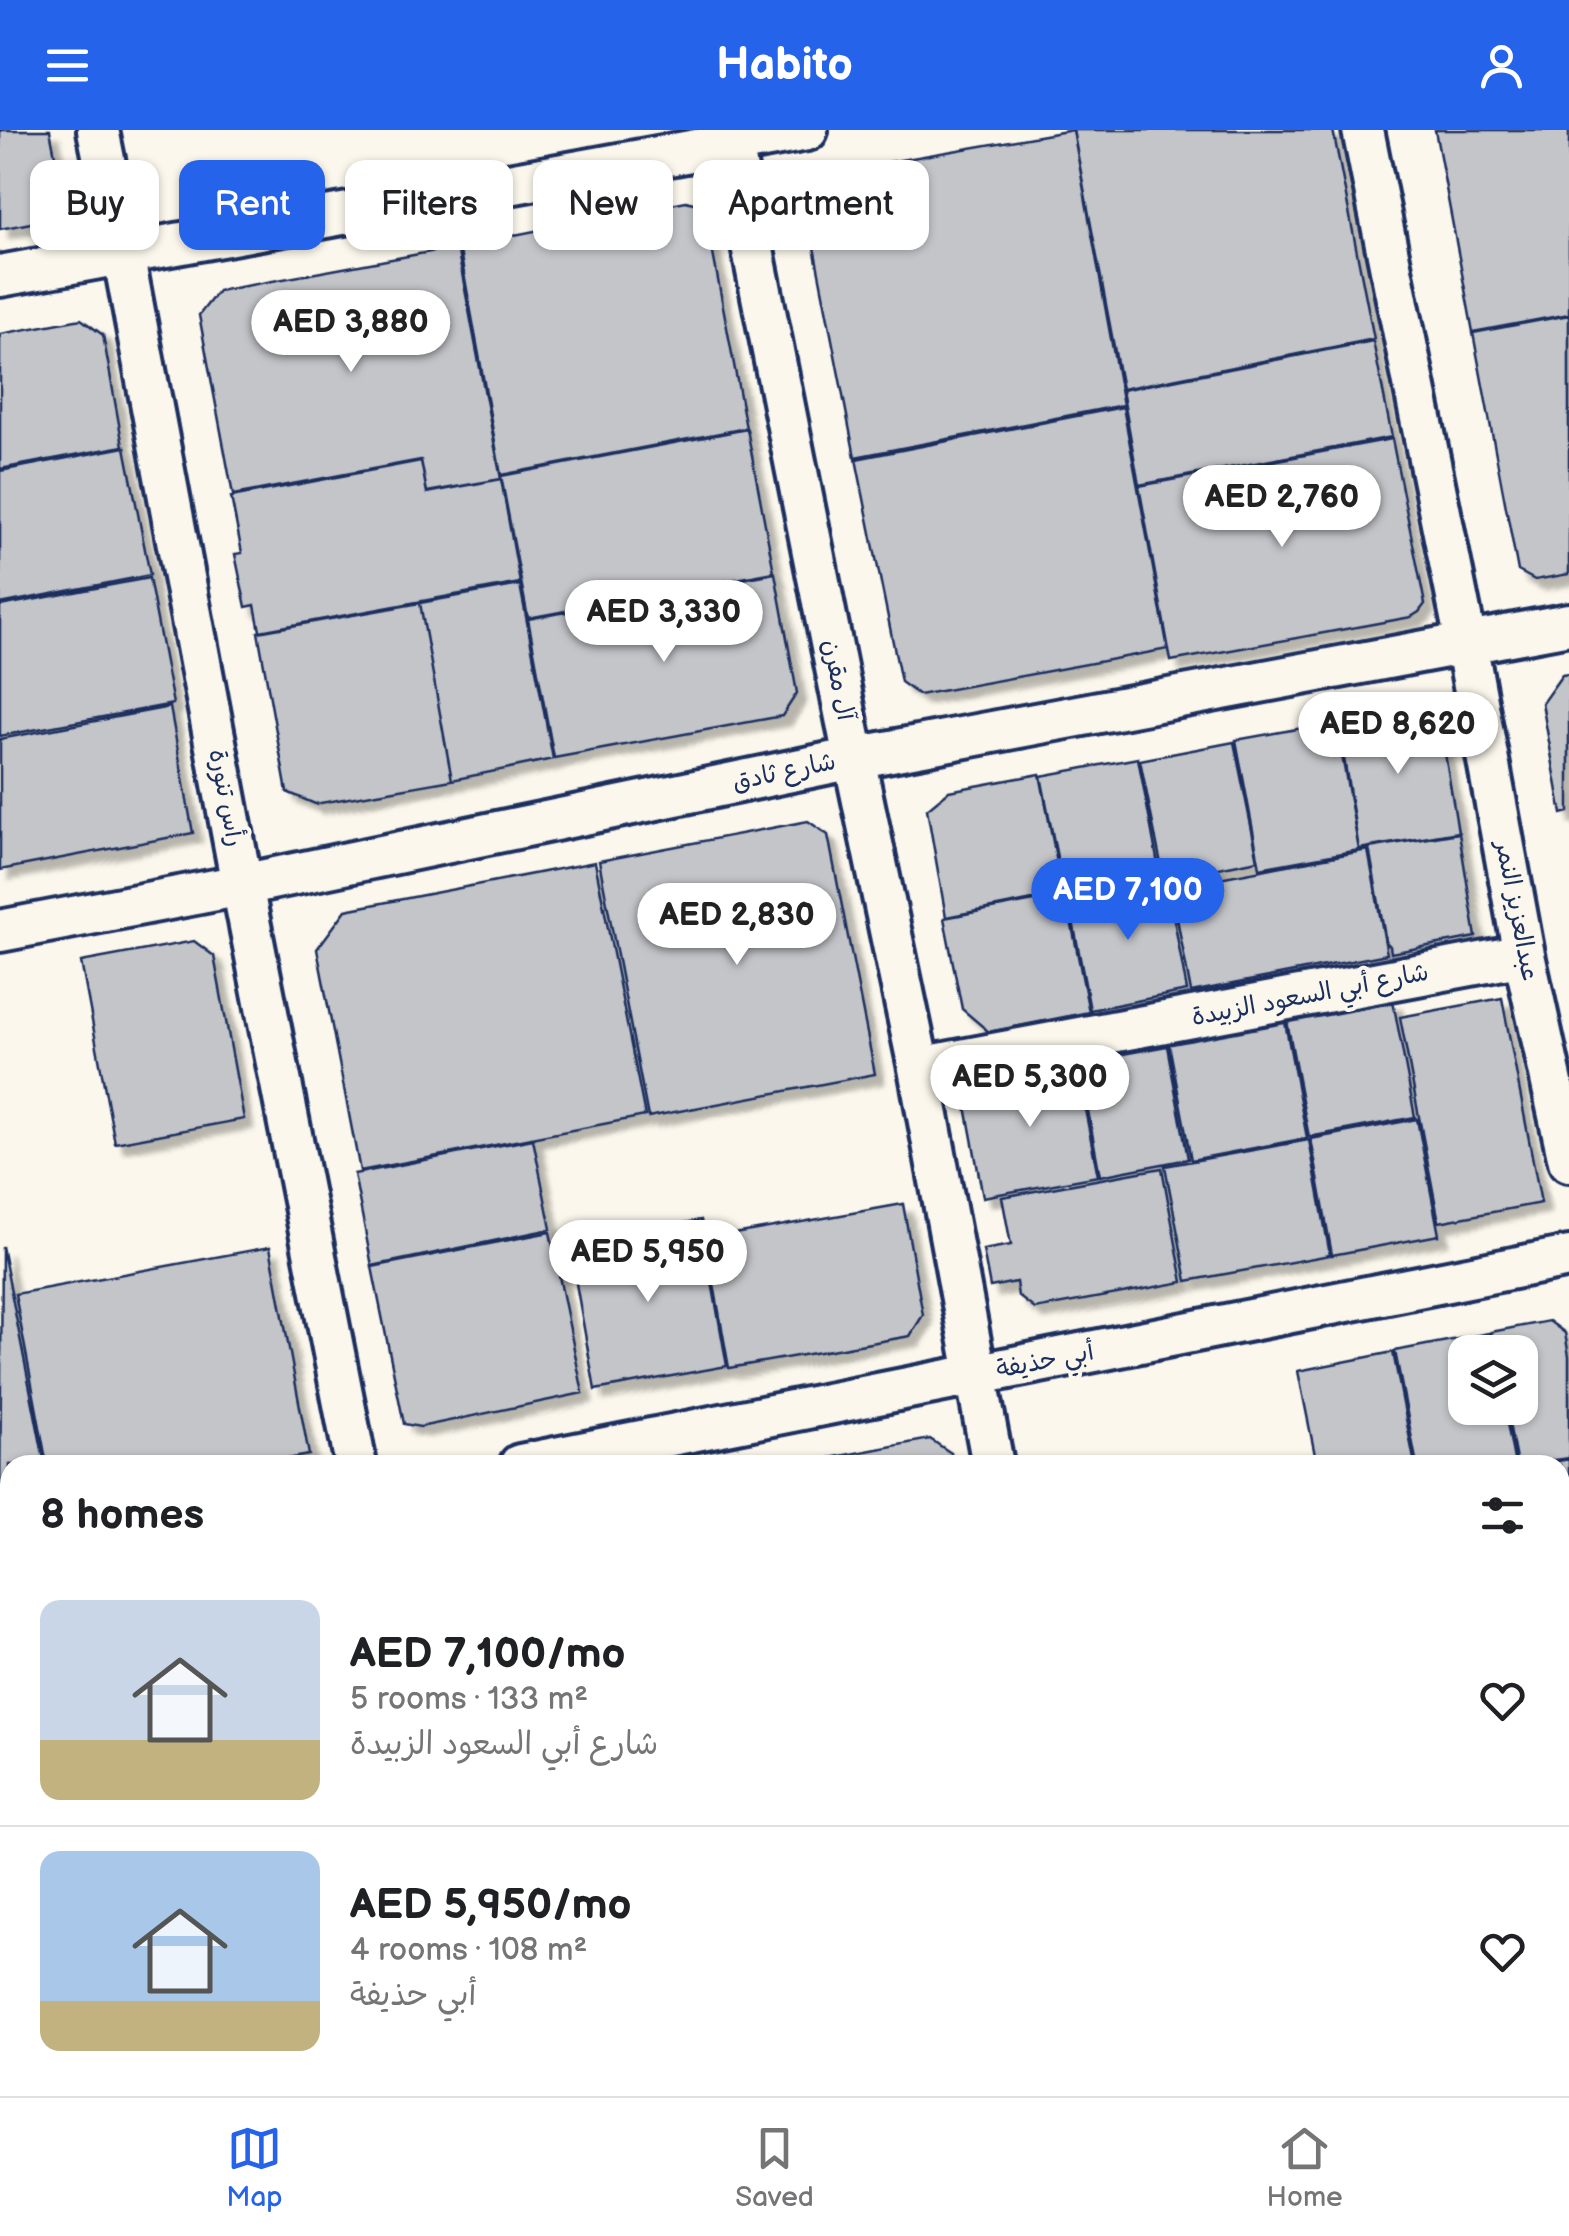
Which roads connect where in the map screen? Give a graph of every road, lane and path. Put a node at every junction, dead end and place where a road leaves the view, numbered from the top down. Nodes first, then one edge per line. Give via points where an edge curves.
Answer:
1 (98, 130) edge
2 (807, 130) edge
3 (1363, 130) edge
4 (731, 137) edge
5 (123, 253) junction
6 (0, 276) edge
7 (1569, 624) edge
8 (1466, 642) junction
9 (854, 758) junction
10 (242, 884) junction
11 (0, 931) edge
12 (1524, 955) junction
13 (919, 1068) junction
14 (1569, 1161) edge
15 (1569, 1258) edge
16 (976, 1375) junction
17 (354, 1455) edge
18 (571, 1455) edge
19 (992, 1455) edge

1 - 5 street, رأس تنورة
2 - 4 street
3 - 8 street, عبدالعزيز النمر
4 - 5 street
4 - 9 street, آل مقرن
5 - 6 street
5 - 10 street, رأس تنورة
7 - 8 street, شارع ثادق
8 - 9 street, شارع ثادق
8 - 12 street, عبدالعزيز النمر
9 - 10 street, شارع ثادق
9 - 13 street, آل مقرن
10 - 11 street, شارع ثادق
10 - 17 street, رأس تنورة
12 - 13 street, شارع أبي السعود الزبيدة
12 - 14 street, عبدالعزيز النمر
13 - 16 street, آل مقرن
15 - 16 street, أبي حذيفة
16 - 18 street, أبي حذيفة
16 - 19 street, آل مقرن

